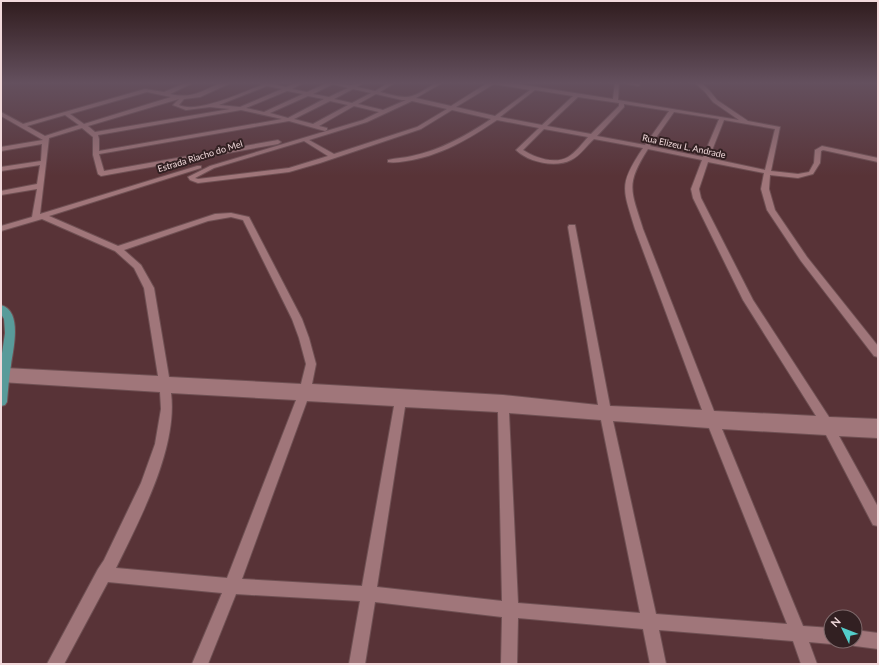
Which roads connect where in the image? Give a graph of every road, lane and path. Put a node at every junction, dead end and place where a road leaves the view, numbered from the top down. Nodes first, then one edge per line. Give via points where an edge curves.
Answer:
1 (66, 113) joint
2 (127, 113) edge
3 (181, 113) edge
4 (221, 113) edge
5 (257, 113) edge
6 (303, 113) edge
7 (338, 113) edge
8 (375, 113) edge
9 (378, 113) edge
10 (444, 113) edge
11 (477, 113) edge
12 (502, 113) edge
13 (557, 113) edge
14 (615, 113) edge
15 (671, 113) edge
16 (692, 113) edge
17 (733, 113) edge
18 (1, 114) edge
19 (263, 114) joint
20 (497, 117) junction
21 (722, 118) junction
22 (288, 120) junction
23 (747, 122) junction
24 (148, 125) junction
25 (22, 126) junction
26 (83, 126) junction
27 (314, 126) junction
28 (543, 126) junction
29 (325, 129) junction
30 (94, 134) junction
31 (592, 135) junction
32 (304, 139) junction
33 (44, 140) junction
34 (288, 140) junction
35 (648, 146) junction
36 (1, 149) edge
37 (96, 153) junction
38 (334, 157) junction
39 (706, 159) junction
40 (878, 160) edge
41 (390, 161) dead end
42 (44, 162) junction
43 (1, 169) edge
44 (767, 172) junction
45 (40, 186) junction
46 (1, 193) edge
47 (39, 217) junction
48 (572, 227) dead end
49 (1, 229) edge
50 (118, 249) junction
51 (1, 308) edge
52 (878, 353) edge
53 (4, 375) junction
54 (165, 384) junction
55 (304, 393) junction
56 (401, 398) junction
57 (1, 402) edge
58 (503, 404) junction
59 (606, 413) junction
60 (712, 420) junction
61 (878, 424) edge
62 (828, 426) junction
63 (878, 433) edge
64 (878, 520) edge
65 (104, 574) junction
66 (232, 586) junction
67 (370, 594) junction
68 (510, 610) junction
69 (650, 622) junction
70 (798, 633) junction
71 (823, 635) edge
72 (863, 639) edge
73 (878, 640) edge
74 (55, 664) edge
75 (200, 664) edge
76 (357, 664) edge
77 (510, 664) edge
78 (658, 664) edge
79 (809, 664) edge

1 - 25 street
1 - 26 street
2 - 26 street
3 - 24 street
4 - 24 street
5 - 19 street
6 - 22 street
7 - 27 street
8 - 29 street, Estrada Riacho do Mel
9 - 32 street via 365,121
10 - 38 street via 419,128
11 - 20 street, Rua Elizeu L. Andrade
12 - 20 street
13 - 28 street
14 - 31 street
15 - 35 street
16 - 21 street
17 - 23 street
18 - 25 street
19 - 22 street
20 - 28 street, Rua Elizeu L. Andrade
20 - 41 street via 440,151
21 - 23 street
21 - 39 street
22 - 27 street
22 - 37 street
23 - 44 street via 778,128
24 - 30 street
25 - 33 street
26 - 30 street
26 - 33 street
27 - 29 street
28 - 31 street, Rua Elizeu L. Andrade
28 - 31 street via 519,150 537,160 570,159
29 - 34 street, Estrada Riacho do Mel
30 - 37 street via 97,139
31 - 35 street, Rua Elizeu L. Andrade
32 - 38 street
32 - 38 street via 212,167 191,176 192,179 198,181 289,170
33 - 36 street
33 - 42 street
34 - 37 street via 101,174
34 - 47 street, Estrada Riacho do Mel
35 - 39 street, Rua Elizeu L. Andrade
35 - 60 street via 630,176 628,185 632,205
39 - 44 street, Rua Elizeu L. Andrade
39 - 62 street via 695,189 699,202 748,300
40 - 44 street, Rua Elizeu L. Andrade via 822,148 818,150 817,163 810,174 798,176
42 - 43 street
42 - 45 street
44 - 52 street via 764,189 771,210 804,259
45 - 46 street
45 - 47 street
47 - 49 street, Estrada Riacho do Mel
47 - 50 street
48 - 59 street
50 - 54 street via 138,267 149,288
50 - 55 street via 211,217 232,214 246,219 291,305 304,338 311,364
51 - 53 main road via 7,314 10,331
53 - 54 street
53 - 57 main road
54 - 55 street
54 - 65 street via 166,420 155,462 140,504
55 - 56 street
55 - 66 street
56 - 58 street
56 - 67 street
58 - 59 street
58 - 68 street
59 - 60 street
59 - 69 street
60 - 62 street
60 - 70 street
61 - 62 street
62 - 63 street
62 - 64 street
65 - 66 street
65 - 74 street
66 - 67 street
66 - 75 street
67 - 68 street
67 - 76 street
68 - 69 street
68 - 77 street
69 - 70 street
69 - 78 street
70 - 71 street
70 - 79 street
72 - 73 street

